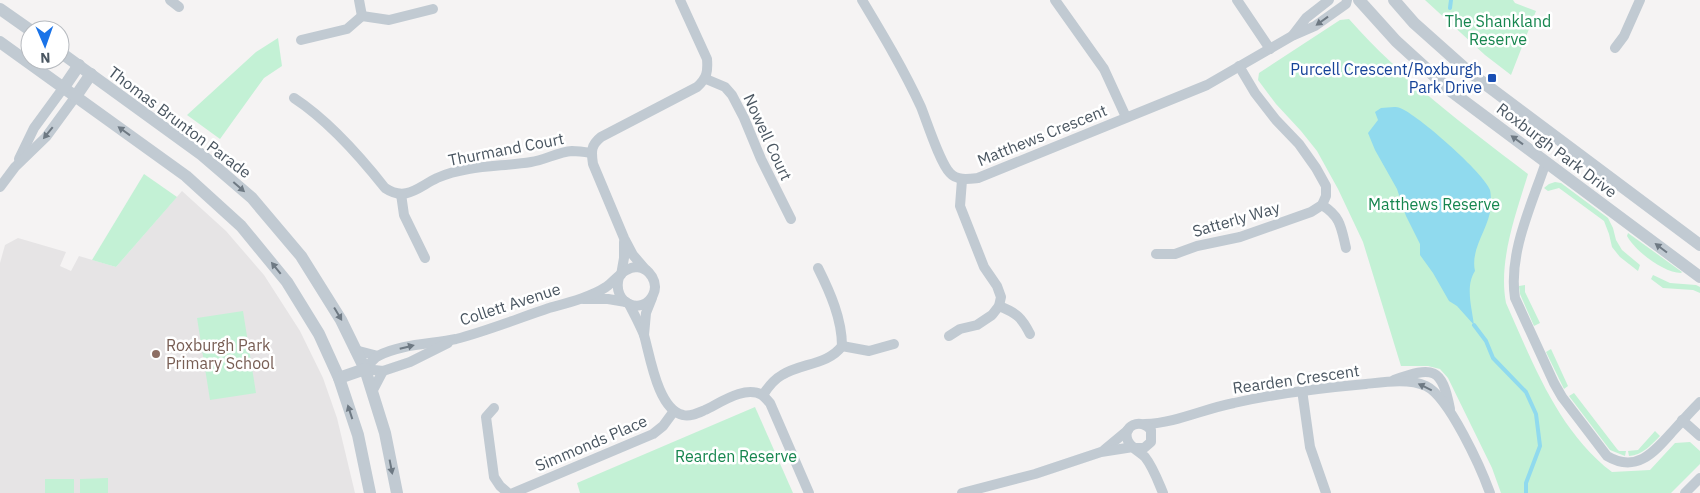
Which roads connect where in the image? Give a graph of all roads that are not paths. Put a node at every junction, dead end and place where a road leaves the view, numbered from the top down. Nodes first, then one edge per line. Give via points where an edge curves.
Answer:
1 (170, 0) edge
2 (359, 0) edge
3 (680, 0) edge
4 (862, 0) edge
5 (1055, 0) edge
6 (1237, 0) edge
7 (1329, 0) edge
8 (1640, 0) edge
9 (1346, 2) edge
10 (1361, 2) edge
11 (1395, 2) edge
12 (178, 7) dead end
13 (0, 9) edge
14 (433, 9) dead end
15 (362, 16) junction
16 (20, 23) edge
17 (1292, 36) junction
18 (301, 40) dead end
19 (0, 42) edge
20 (1615, 48) dead end
21 (1270, 49) junction
22 (70, 59) edge
23 (79, 65) junction
24 (1239, 66) junction
25 (92, 74) junction
26 (706, 79) junction
27 (64, 87) junction
28 (76, 96) junction
29 (294, 98) dead end
30 (1126, 117) junction
31 (591, 153) junction
32 (1546, 162) junction
33 (15, 166) junction
34 (962, 180) junction
35 (0, 188) edge
36 (401, 194) junction
37 (1322, 205) junction
38 (791, 219) dead end
39 (624, 238) junction
40 (1700, 245) edge
41 (1346, 248) dead end
42 (1156, 254) dead end
43 (425, 258) dead end
44 (818, 268) dead end
45 (645, 269) junction
46 (620, 276) junction
47 (1700, 277) edge
48 (653, 296) junction
49 (575, 300) junction
50 (628, 303) junction
51 (1000, 306) junction
52 (1030, 334) dead end
53 (644, 336) junction
54 (949, 336) dead end
55 (455, 339) junction
56 (894, 344) dead end
57 (842, 346) junction
58 (355, 350) junction
59 (378, 356) junction
60 (365, 369) junction
61 (383, 371) junction
62 (339, 378) junction
63 (1388, 382) junction
64 (1302, 390) junction
65 (372, 392) junction
66 (763, 395) junction
67 (1700, 402) edge
68 (494, 408) dead end
69 (674, 411) junction
70 (1451, 413) junction
71 (1180, 419) junction
72 (1682, 420) junction
73 (1145, 424) junction
74 (1128, 430) junction
75 (1700, 436) edge
76 (1152, 441) junction
77 (1134, 447) junction
78 (1101, 452) junction
79 (1153, 470) junction
80 (1700, 478) edge
81 (993, 490) edge
82 (370, 493) edge
83 (397, 493) edge
84 (508, 493) edge
85 (513, 493) edge
86 (809, 493) edge
87 (962, 493) edge
88 (1163, 493) edge
89 (1326, 493) edge
90 (1490, 493) edge
91 (1685, 493) edge

1 - 12 street
2 - 15 street
3 - 26 street via 707,59
4 - 34 street, Matthews Crescent via 895,55 950,174
5 - 30 street via 1104,69
6 - 21 street
7 - 17 street, Matthews Crescent via 1306,18
8 - 20 street
9 - 10 street
9 -> 17 street, Matthews Crescent via 1315,26
32 -> 10 street, Roxburgh Park Drive via 1452,92 1396,41
11 - 40 street, Roxburgh Park Drive via 1469,72
13 - 16 street
14 - 15 street via 389,20
15 - 18 street via 347,29
17 - 21 street, Matthews Crescent
19 - 27 street
21 - 24 street, Matthews Crescent
22 - 23 street, Thomas Brunton Parade
23 - 25 street, Thomas Brunton Parade
23 - 27 street
24 - 30 street, Matthews Crescent via 1207,85
24 - 37 street via 1254,93 1316,168 1326,186
25 - 28 street
25 -> 58 street, Thomas Brunton Parade via 202,155 252,198 301,256 341,320
26 - 31 street via 698,87 601,136 592,144
26 - 38 street, Nowell Court via 725,87 732,94
27 - 28 street
27 - 33 street via 34,128
28 -> 33 street via 46,136
62 -> 28 street via 319,334 287,282 241,226 186,176
29 - 36 street via 345,141 385,188
30 - 34 street, Matthews Crescent via 978,178
31 - 36 street, Thurmand Court via 572,151 532,162 467,169
31 - 39 street
47 -> 32 street, Roxburgh Park Drive
32 - 72 street via 1522,234 1514,287 1515,298 1554,383 1596,442 1616,461 1638,461 1651,454
33 - 35 street
34 - 51 street via 960,206 984,267 998,286
36 - 43 street via 404,215
37 - 41 street via 1333,212 1340,223
37 - 42 street, Satterly Way via 1311,212 1240,237 1175,254
39 - 45 street
39 - 46 street
44 - 57 street via 840,322
45 - 46 street via 628,268
45 - 48 street via 654,279
46 - 49 street, Collett Avenue via 604,288
46 - 50 street via 616,286
48 - 50 street via 642,304
48 - 53 street via 646,314
49 - 50 street, Collett Avenue via 608,299
49 - 55 street, Collett Avenue
50 - 53 street
51 - 52 street via 1023,320
51 - 54 street via 977,325
53 - 69 street via 656,380
59 -> 55 street, Collett Avenue
55 - 61 street, Collett Avenue via 410,362
56 - 57 street via 869,351
57 - 66 street via 829,358 782,375
58 - 59 street
58 - 60 street, Thomas Brunton Parade
59 - 60 street, Collett Avenue
60 - 61 street, Collett Avenue
60 - 62 street, Collett Avenue
60 - 65 street, Thomas Brunton Parade
61 - 65 street
82 -> 62 street via 358,435
63 - 64 street, Rearden Crescent
70 -> 63 street, Rearden Crescent via 1428,386 1415,382
63 - 70 street, Rearden Crescent via 1414,373 1434,373 1443,381
64 - 71 street, Rearden Crescent via 1232,403
64 - 89 street via 1310,447
65 -> 83 street, Thomas Brunton Parade via 385,433
66 - 69 street via 742,394 684,416
66 - 86 street via 770,403
67 - 72 street
68 - 84 street via 486,417 494,477
69 - 85 street, Simmonds Place via 653,434
70 - 90 street, Rearden Crescent
71 - 73 street, Rearden Crescent
71 - 76 street, Rearden Crescent
72 - 75 street
73 - 74 street via 1135,424
73 - 76 street via 1151,430
74 - 77 street via 1128,441
74 - 78 street
76 - 77 street via 1144,448
76 - 79 street
77 - 78 street
77 - 79 street
78 - 81 street
79 - 88 street
80 - 91 street
81 - 87 street

